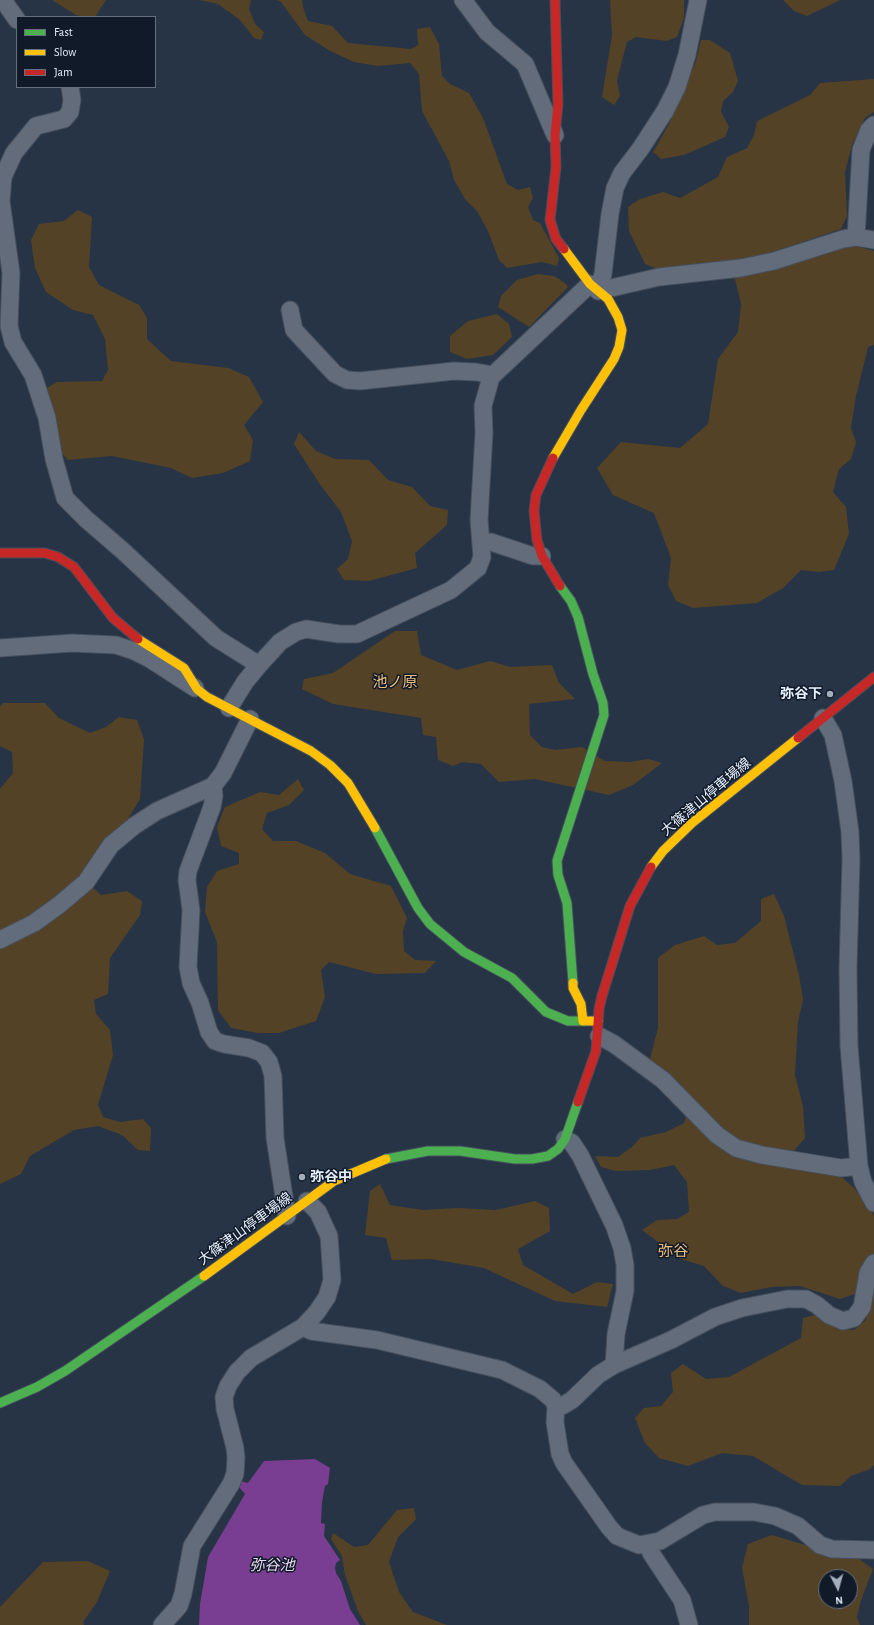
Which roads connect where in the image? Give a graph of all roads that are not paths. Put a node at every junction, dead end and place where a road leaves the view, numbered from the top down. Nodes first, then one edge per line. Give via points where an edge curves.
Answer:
1 (3, 0) edge
2 (463, 0) edge
3 (555, 0) edge
4 (698, 0) edge
5 (16, 19) edge
6 (70, 88) edge
7 (874, 125) edge
8 (555, 135) junction
9 (856, 237) junction
10 (874, 240) edge
11 (594, 287) junction
12 (290, 310) dead end
13 (491, 377) junction
14 (482, 542) junction
15 (0, 553) edge
16 (542, 556) junction
17 (0, 648) edge
18 (259, 665) junction
19 (874, 677) edge
20 (197, 689) junction
21 (229, 708) junction
22 (823, 718) junction
23 (250, 719) junction
24 (213, 786) junction
25 (0, 940) edge
26 (583, 1021) junction
27 (598, 1028) junction
28 (565, 1139) junction
29 (866, 1175) edge
30 (307, 1201) junction
31 (874, 1203) edge
32 (287, 1216) junction
33 (874, 1263) edge
34 (303, 1327) junction
35 (614, 1365) junction
36 (0, 1403) edge
37 (556, 1406) junction
38 (649, 1544) junction
39 (874, 1550) edge
40 (162, 1625) edge
41 (689, 1625) edge

1 - 5 street
2 - 8 street via 487,32 525,64
3 - 8 street via 558,104
4 - 11 street via 688,55 677,87 665,111 642,148 622,173 615,188 604,274
6 - 18 street via 70,112 64,119 36,126 14,154 3,177 1,201 11,273 9,326 13,342 34,375 47,418 54,459 65,498 216,638
7 - 9 street via 869,130 861,150
8 - 11 street via 556,167 550,205 552,231
9 - 10 street
9 - 11 street via 741,268
11 - 13 street
11 - 16 street via 608,299 618,317 622,330 619,347 608,370 581,410 548,468 536,494 534,511
12 - 13 street via 294,330 335,374 346,380 360,381 454,371 476,372
13 - 14 street via 483,406 479,520
14 - 16 street via 491,542 533,556
14 - 18 street via 482,556 478,568 451,590 357,634 306,629 296,632 280,642
15 - 20 street via 46,553 74,567 113,618 130,633 184,668
16 - 26 street via 571,601 578,617 603,703 604,715 601,726 557,861 558,875 567,903 571,981 581,1004
17 - 20 street via 72,644 116,645 150,659
18 - 21 street
19 - 22 street, 大篠津山停車場線
20 - 21 street
21 - 23 street
22 - 27 street, 大篠津山停車場線 via 692,823 663,851 646,874 630,906 619,939 602,996
22 - 29 street via 833,735 850,832 849,1046
23 - 24 street via 223,773
23 - 26 street via 311,751 348,783 387,847 418,908 430,924 464,952 512,978 546,1012 568,1021
24 - 25 street via 158,811 134,826 111,845 86,882 59,905 34,923
24 - 32 street via 212,807 188,871 191,910 188,967 208,1032 215,1040 224,1044 262,1053 269,1062 273,1076 275,1138
26 - 27 street
27 - 28 street, 大篠津山停車場線 via 596,1051
27 - 29 street via 614,1044 663,1080 717,1135 736,1148
28 - 30 street, 大篠津山停車場線 via 558,1149 548,1156 532,1159 460,1151 428,1151 393,1157 334,1181
28 - 35 street via 572,1143 580,1155 614,1225 622,1248 625,1265 624,1291 616,1334
29 - 31 street
30 - 32 street, 大篠津山停車場線
30 - 34 street via 318,1212 329,1236 332,1280 327,1297
32 - 36 street, 大篠津山停車場線 via 169,1301 65,1371
33 - 35 street via 868,1273 862,1307 854,1318 843,1321 806,1299 786,1299 749,1306 715,1317
34 - 37 street via 311,1331 377,1340 502,1370 540,1389
34 - 40 street via 251,1358 228,1386 224,1397 236,1458 235,1474 192,1546 179,1606
35 - 37 street via 598,1375 572,1400 562,1406
37 - 38 street via 555,1422 564,1463 617,1536 639,1545
38 - 39 street via 660,1541 703,1515 716,1512 754,1512 775,1516 798,1526 820,1545 832,1549
38 - 41 street via 651,1553 682,1600

